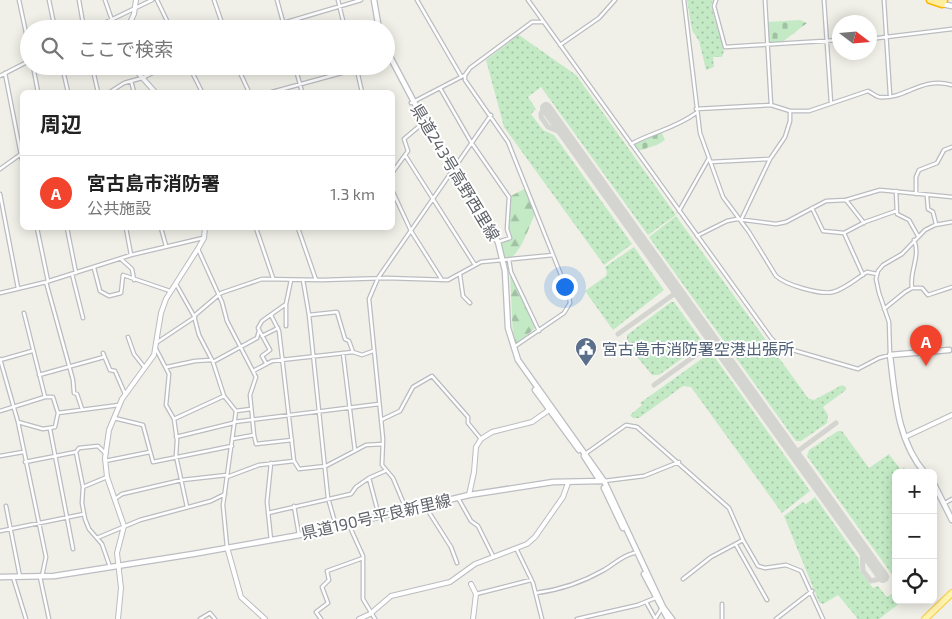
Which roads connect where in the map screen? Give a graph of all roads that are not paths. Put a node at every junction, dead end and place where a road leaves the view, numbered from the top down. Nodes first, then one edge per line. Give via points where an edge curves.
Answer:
1 (19, 0) edge
2 (49, 0) edge
3 (79, 0) edge
4 (105, 0) edge
5 (136, 0) edge
6 (152, 0) edge
7 (156, 0) edge
8 (214, 0) edge
9 (277, 0) edge
10 (338, 0) edge
11 (361, 0) edge
12 (373, 0) edge
13 (417, 0) edge
14 (528, 0) edge
15 (615, 0) edge
16 (684, 0) edge
17 (716, 0) edge
18 (765, 0) edge
19 (824, 0) edge
20 (884, 0) edge
21 (930, 0) edge
22 (943, 2) edge
23 (339, 6) junction
24 (952, 6) edge
25 (136, 9) junction
26 (23, 20) edge
27 (53, 20) edge
28 (82, 20) edge
29 (111, 20) joint
30 (131, 20) edge
31 (166, 20) edge
32 (221, 20) edge
33 (283, 20) edge
34 (296, 20) edge
35 (343, 20) edge
36 (376, 20) edge
37 (544, 22) junction
38 (952, 29) edge
39 (877, 38) edge
40 (886, 38) junction
41 (827, 41) junction
42 (832, 41) edge
43 (560, 44) junction
44 (767, 45) junction
45 (20, 66) edge
46 (395, 67) edge
47 (5, 73) junction
48 (395, 73) edge
49 (35, 75) edge
50 (64, 75) edge
51 (94, 75) edge
52 (140, 75) edge
53 (148, 75) edge
54 (194, 75) edge
55 (241, 75) edge
56 (297, 75) edge
57 (333, 75) edge
58 (358, 75) edge
59 (465, 75) junction
60 (0, 76) edge
61 (460, 76) junction
62 (142, 78) junction
63 (131, 81) junction
64 (300, 85) junction
65 (952, 85) edge
66 (440, 88) junction
67 (38, 90) edge
68 (68, 90) edge
69 (98, 90) edge
70 (114, 90) edge
71 (133, 90) edge
72 (153, 90) edge
73 (201, 90) edge
74 (247, 90) edge
75 (280, 90) edge
76 (301, 90) edge
77 (362, 90) edge
78 (890, 95) junction
79 (412, 102) junction
80 (831, 103) junction
81 (771, 104) junction
82 (696, 109) junction
83 (790, 111) junction
84 (696, 113) junction
85 (490, 114) junction
86 (423, 123) junction
87 (471, 142) junction
88 (20, 144) edge
89 (631, 144) junction
90 (952, 147) edge
91 (20, 154) edge
92 (405, 155) junction
93 (709, 158) junction
94 (770, 159) junction
95 (710, 162) junction
96 (0, 169) edge
97 (395, 169) edge
98 (452, 169) junction
99 (896, 191) junction
100 (0, 194) edge
101 (916, 194) junction
102 (395, 196) edge
103 (927, 196) junction
104 (952, 197) edge
105 (432, 199) junction
106 (846, 200) junction
107 (812, 208) junction
108 (679, 211) junction
109 (896, 211) junction
110 (741, 221) junction
111 (952, 222) edge
112 (864, 223) junction
113 (936, 224) junction
114 (37, 230) edge
115 (66, 230) edge
116 (126, 230) edge
117 (162, 230) edge
118 (205, 230) edge
119 (257, 230) edge
120 (299, 230) edge
121 (411, 231) junction
122 (844, 234) junction
123 (697, 236) junction
124 (918, 236) junction
125 (204, 238) junction
126 (914, 240) junction
127 (498, 242) junction
128 (166, 246) junction
129 (198, 249) junction
130 (132, 255) junction
131 (553, 255) junction
132 (121, 259) junction
133 (504, 260) junction
134 (475, 265) junction
135 (94, 268) junction
136 (76, 273) junction
137 (72, 274) junction
138 (863, 274) junction
139 (877, 274) junction
140 (460, 275) junction
141 (273, 278) junction
142 (378, 278) junction
143 (134, 280) junction
144 (291, 280) junction
145 (303, 280) junction
146 (316, 280) junction
147 (442, 280) junction
148 (47, 281) junction
149 (175, 283) junction
150 (952, 287) edge
151 (18, 288) junction
152 (912, 288) junction
153 (170, 290) junction
154 (0, 293) edge
155 (218, 295) junction
156 (470, 303) dead end
157 (286, 304) junction
158 (884, 309) junction
159 (24, 313) dead end
160 (272, 315) junction
161 (309, 315) junction
162 (194, 316) junction
163 (83, 318) dead end
164 (286, 326) dead end
165 (258, 328) junction
166 (278, 328) junction
167 (539, 331) junction
168 (262, 336) junction
169 (128, 337) dead end
170 (156, 343) junction
171 (240, 347) junction
172 (513, 348) junction
173 (156, 349) junction
174 (951, 350) edge
175 (33, 351) junction
176 (374, 351) junction
177 (353, 352) junction
178 (344, 353) junction
179 (313, 355) junction
180 (890, 355) junction
181 (0, 360) edge
182 (283, 360) junction
183 (212, 361) junction
184 (266, 364) junction
185 (168, 367) junction
186 (69, 368) junction
187 (146, 368) junction
188 (253, 371) junction
189 (39, 375) junction
190 (126, 394) junction
191 (224, 396) junction
192 (45, 397) junction
193 (380, 404) junction
194 (119, 405) junction
195 (14, 406) junction
196 (350, 408) junction
197 (82, 409) junction
198 (251, 409) junction
199 (549, 410) junction
200 (0, 411) edge
201 (236, 411) junction
202 (320, 412) junction
203 (58, 413) junction
204 (289, 415) junction
205 (952, 415) edge
206 (113, 417) junction
207 (174, 418) junction
208 (251, 420) junction
209 (381, 420) junction
210 (18, 422) junction
211 (234, 422) junction
212 (50, 429) junction
213 (254, 435) junction
214 (176, 437) junction
215 (906, 437) junction
216 (232, 439) junction
217 (480, 439) junction
218 (292, 440) junction
219 (384, 444) junction
220 (232, 446) junction
221 (355, 451) junction
222 (23, 452) junction
223 (76, 452) junction
224 (150, 452) junction
225 (106, 454) junction
226 (585, 454) junction
227 (0, 456) edge
228 (176, 456) junction
229 (55, 457) junction
230 (106, 461) junction
231 (294, 461) junction
232 (25, 462) junction
233 (679, 462) junction
234 (271, 463) junction
235 (326, 466) junction
236 (922, 469) edge
237 (385, 471) junction
238 (227, 476) junction
239 (108, 477) junction
240 (369, 478) junction
241 (182, 480) junction
242 (602, 481) junction
243 (568, 483) junction
244 (83, 487) junction
245 (937, 489) edge
246 (226, 494) junction
247 (469, 495) junction
248 (458, 497) junction
249 (328, 498) junction
250 (952, 499) edge
251 (114, 500) junction
252 (945, 502) junction
253 (424, 504) junction
254 (6, 506) dead end
255 (294, 506) junction
256 (187, 507) junction
257 (406, 509) junction
258 (268, 513) junction
259 (84, 514) junction
260 (379, 516) junction
261 (66, 518) junction
262 (952, 520) edge
263 (39, 523) junction
264 (349, 524) junction
265 (124, 526) junction
266 (336, 527) junction
267 (11, 529) junction
268 (0, 531) edge
269 (299, 535) junction
270 (97, 538) junction
271 (271, 540) junction
272 (743, 540) junction
273 (736, 544) junction
274 (227, 547) junction
275 (516, 548) junction
276 (73, 549) dead end
277 (634, 553) junction
278 (493, 556) junction
279 (362, 558) junction
280 (457, 564) dead end
281 (118, 566) junction
282 (110, 567) junction
283 (0, 577) edge
284 (13, 577) junction
285 (20, 577) junction
286 (41, 577) junction
287 (683, 579) dead end
288 (532, 580) junction
289 (471, 584) dead end
290 (812, 591) junction
291 (536, 593) junction
292 (476, 594) junction
293 (952, 594) edge
294 (655, 598) junction
295 (767, 600) dead end
296 (646, 602) junction
297 (722, 604) dead end
298 (662, 608) junction
299 (370, 614) junction
300 (26, 619) edge
301 (49, 619) edge
302 (118, 619) edge
303 (200, 619) edge
304 (214, 619) edge
305 (265, 619) edge
306 (321, 619) edge
307 (358, 619) edge
308 (375, 619) edge
309 (474, 619) edge
310 (542, 619) edge
311 (577, 619) edge
312 (655, 619) edge
313 (668, 619) edge
314 (672, 619) edge
315 (722, 619) edge
316 (776, 619) edge
317 (823, 619) edge
318 (925, 619) edge
319 (929, 619) edge

1 - 26 street
2 - 27 street
3 - 28 street
4 - 29 street
5 - 25 street
6 - 25 street
7 - 31 street
8 - 32 street
9 - 33 street
10 - 23 street
11 - 23 street
12 - 36 main road
13 - 61 street
14 - 37 street
15 - 43 street via 599,18
16 - 82 street
17 - 44 street via 715,9 725,48
18 - 44 street
19 - 41 street
20 - 40 street
21 - 22 highway
22 - 24 main road
23 - 34 street
23 - 35 street
25 - 29 street
25 - 30 street
37 - 43 street
37 - 59 street via 532,22
38 - 40 street
39 - 40 street
40 - 78 street
41 - 42 street
41 - 44 street
41 - 80 street
43 - 89 street
44 - 81 street
45 - 47 street
46 - 79 main road, 県道243号高野西里線
47 - 60 street
47 - 88 street
48 - 79 main road, 県道243号高野西里線
49 - 67 street
50 - 68 street
51 - 69 street
52 - 62 street
53 - 62 street
54 - 73 street
55 - 74 street
56 - 64 street
57 - 64 street
58 - 77 street
59 - 61 street
59 - 85 street via 465,80
61 - 66 street
62 - 63 street
62 - 72 street
63 - 70 street
63 - 71 street
64 - 75 street
64 - 76 street
65 - 78 street via 932,82
66 - 79 street
66 - 87 street
78 - 80 street via 880,97 868,92
79 - 86 main road, 県道243号高野西里線
79 - 98 main road, 県道243号高野西里線
80 - 83 street via 814,110
81 - 82 street
81 - 83 street
82 - 84 street
83 - 94 street via 785,137
84 - 89 street via 683,124
84 - 93 street
85 - 87 street
85 - 131 street via 508,142
86 - 92 street via 404,139 408,151
86 - 98 main road, 県道243号高野西里線
87 - 98 street
87 - 127 street via 510,198 507,229 510,238
89 - 108 street
90 - 101 street via 944,150 937,162 919,170
91 - 96 street
92 - 97 street
92 - 105 street
93 - 95 street
93 - 108 street
94 - 95 street
94 - 110 street
95 - 110 street via 724,198
98 - 105 street
98 - 127 main road, 県道243号高野西里線
98 - 133 main road, 県道243号高野西里線
99 - 101 street
99 - 106 street via 880,190
99 - 109 street
100 - 151 street
101 - 103 street
102 - 121 street
103 - 104 street
103 - 113 street via 928,209 933,212
105 - 121 street
105 - 134 street
106 - 107 street via 832,199
106 - 112 street
107 - 110 street via 776,224
107 - 122 street via 823,231
108 - 123 street
109 - 112 street
109 - 124 street via 899,217 909,220
110 - 123 street via 727,221
110 - 138 street via 783,282 829,293
111 - 113 street
112 - 122 street
113 - 124 street
114 - 148 street
115 - 136 street
116 - 130 street
117 - 128 street
118 - 125 street
119 - 141 street
120 - 146 street
121 - 142 street
121 - 147 street
122 - 138 street
123 - 180 street via 779,346 858,369
124 - 126 street
125 - 128 street
125 - 129 street
126 - 139 street
126 - 152 street via 918,250
127 - 133 main road, 県道243号高野西里線
128 - 130 street
129 - 149 street
129 - 155 street
130 - 132 street
131 - 133 street
131 - 167 street via 570,303 564,313
132 - 135 street
132 - 143 street via 132,269
133 - 134 street
133 - 167 street
133 - 172 main road, 県道243号高野西里線 via 508,328
133 - 199 main road, 県道243号高野西里線 via 508,344 516,362
134 - 140 street
135 - 136 street
135 - 143 street via 100,291 109,296 121,293 123,275
136 - 137 street
137 - 148 street
137 - 163 street
138 - 139 street via 869,271
139 - 158 street
140 - 147 street
140 - 156 street via 463,296
141 - 144 street
141 - 155 street
142 - 146 street
142 - 147 street
142 - 176 street via 368,306
143 - 153 street
144 - 145 street
144 - 157 street
145 - 146 street
145 - 161 street
148 - 151 street
148 - 186 street
149 - 153 street
149 - 162 street
150 - 152 street via 929,295 922,288
151 - 154 street
152 - 158 street
153 - 170 street via 161,313
155 - 162 street
155 - 171 street
157 - 160 street
157 - 164 street
158 - 180 street via 889,322
159 - 175 street
160 - 165 street
160 - 166 street
161 - 177 street via 337,312 345,339
161 - 179 street
162 - 170 street
162 - 183 street
165 - 168 street
165 - 171 street via 257,338
166 - 168 street
166 - 182 street
167 - 172 street
168 - 184 street via 270,350 262,356
169 - 187 street via 134,354
170 - 173 street
171 - 183 street
171 - 188 street
172 - 226 main road, 県道243号高野西里線 via 524,369
173 - 185 street
173 - 187 street
174 - 180 main road
175 - 181 street
175 - 189 street
176 - 177 street via 362,355
176 - 193 street
177 - 178 street
178 - 179 street
178 - 196 street
179 - 182 street
179 - 202 street
180 - 215 main road via 899,421
181 - 195 street
182 - 184 street
182 - 204 street
183 - 185 street
183 - 191 street
184 - 188 street
185 - 207 street via 166,405
186 - 189 street
186 - 190 street via 103,355
186 - 197 street via 74,393
187 - 190 street
188 - 198 street via 256,377 250,395
189 - 192 street
190 - 194 street
191 - 201 street
191 - 207 street
192 - 195 street
192 - 203 street via 53,397
193 - 196 street
193 - 209 street
194 - 197 street
194 - 206 street
195 - 200 street
195 - 210 street
196 - 202 street
196 - 221 street
197 - 203 street
198 - 201 street
198 - 208 street
199 - 217 street via 532,422 492,432
199 - 242 main road, 県道243号高野西里線
201 - 211 street
202 - 204 street
202 - 235 street
203 - 212 street via 55,427
204 - 208 street
204 - 218 street
205 - 215 street
206 - 224 street via 143,425
206 - 225 street
207 - 214 street
208 - 211 street
208 - 213 street
209 - 217 street via 400,411 414,387 432,376 468,417 468,423
209 - 219 street
210 - 212 street
210 - 222 street
211 - 214 street
211 - 216 street
212 - 229 street
213 - 216 street
213 - 218 street via 256,444
214 - 228 street
215 - 236 main road
216 - 220 street
217 - 247 street
218 - 231 street
219 - 221 street via 366,445
219 - 237 street via 382,464
220 - 228 street
220 - 238 street
221 - 235 street
222 - 227 street
222 - 232 street
223 - 225 street via 78,448 98,446
223 - 229 street
223 - 244 street
224 - 228 street via 153,462
224 - 230 street
225 - 230 street
226 - 233 street via 631,425 638,427
226 - 242 main road, 県道243号高野西里線
228 - 241 street
229 - 232 street
229 - 261 street
230 - 239 street
231 - 234 street
231 - 235 street via 299,469
232 - 263 street
233 - 242 street via 644,476
233 - 272 street via 729,508
234 - 238 street via 258,464
234 - 258 street via 267,484
235 - 249 street
237 - 240 street
237 - 257 street via 392,478
238 - 241 street
238 - 246 street
239 - 244 street
239 - 251 street
240 - 249 street via 351,494
240 - 260 street
241 - 251 street via 122,494
241 - 256 street
242 - 243 main road, 県道190号平良新里線
242 - 277 main road
242 - 298 main road
243 - 247 main road, 県道190号平良新里線 via 553,482
243 - 275 street via 563,497 535,536
244 - 259 street
245 - 252 main road
246 - 256 street
246 - 274 street via 223,513
247 - 248 main road, 県道190号平良新里線
248 - 253 main road, 県道190号平良新里線
248 - 278 street
249 - 255 street
249 - 266 street
250 - 252 street
251 - 265 street
252 - 262 main road
253 - 257 main road, 県道190号平良新里線
253 - 280 street via 451,547
254 - 267 street
255 - 258 street
255 - 269 street
256 - 265 street
257 - 260 main road, 県道190号平良新里線
258 - 271 street
259 - 261 street
259 - 270 street via 89,529
260 - 264 main road, 県道190号平良新里線
261 - 263 street
261 - 276 street
263 - 267 street
263 - 286 street via 46,557
264 - 266 main road, 県道190号平良新里線
264 - 279 street
265 - 270 street
265 - 281 street via 117,553
266 - 269 main road, 県道190号平良新里線
267 - 268 street
267 - 285 street
269 - 271 main road, 県道190号平良新里線
270 - 282 street
271 - 274 main road, 県道190号平良新里線
272 - 273 street
272 - 290 street via 758,566 796,568
273 - 287 street via 711,557
273 - 295 street
274 - 281 main road, 県道190号平良新里線
274 - 305 street via 241,597
275 - 278 street
275 - 288 street
277 - 291 street via 624,555 606,570 576,583
277 - 294 main road
278 - 299 street via 450,582 390,596
279 - 299 street via 362,595
279 - 306 street via 327,570 329,580 322,587 328,603 316,612
281 - 282 main road, 県道190号平良新里線
281 - 302 street via 121,588
282 - 286 main road, 県道190号平良新里線
283 - 284 main road, 県道190号平良新里線
284 - 285 main road, 県道190号平良新里線
284 - 300 street
285 - 286 main road, 県道190号平良新里線
286 - 301 street
288 - 291 street
288 - 292 street
289 - 292 street
290 - 316 street
290 - 317 street
291 - 310 street
292 - 309 street
293 - 318 main road
293 - 319 main road
294 - 296 street
294 - 298 main road
296 - 311 street
296 - 312 street
297 - 315 street
298 - 312 street
298 - 313 main road
298 - 314 main road
299 - 307 street
299 - 308 street
303 - 304 street via 210,613

